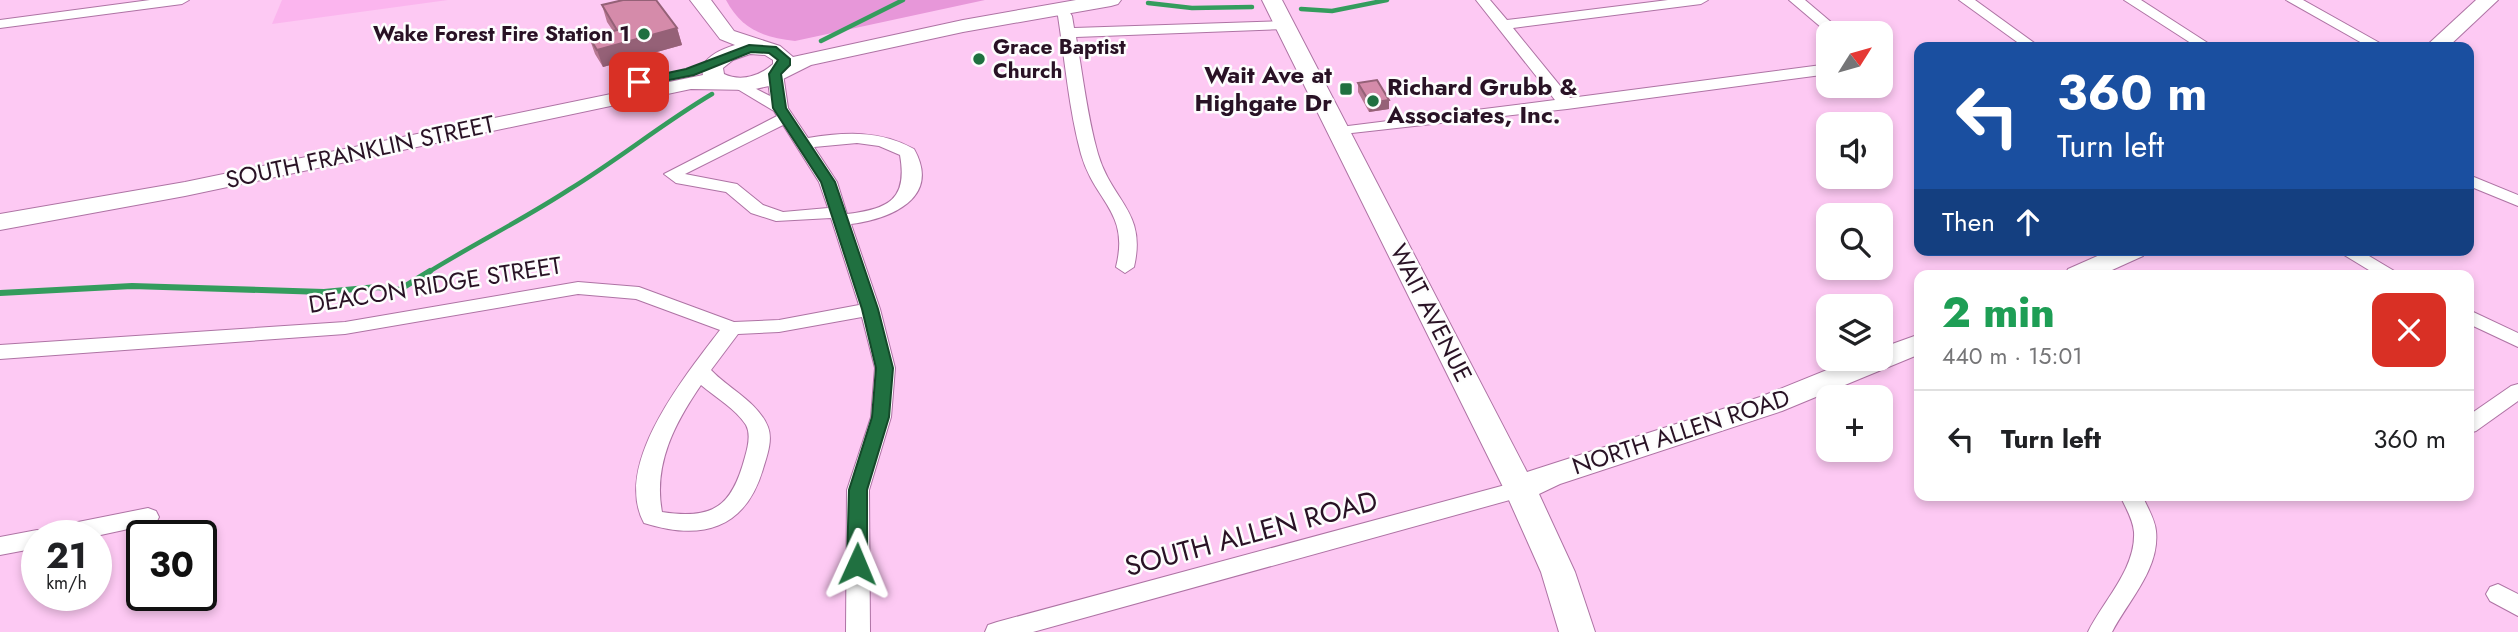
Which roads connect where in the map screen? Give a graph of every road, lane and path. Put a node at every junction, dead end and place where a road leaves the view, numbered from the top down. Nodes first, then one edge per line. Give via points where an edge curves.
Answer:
1 (183, 0) edge
2 (700, 0) edge
3 (1111, 0) edge
4 (1272, 0) edge
5 (1483, 0) edge
6 (1701, 0) edge
7 (1796, 0) edge
8 (1966, 0) edge
9 (2131, 0) edge
10 (2294, 0) edge
11 (2488, 0) edge
12 (1058, 4) edge
13 (1822, 21) edge
14 (0, 24) edge
15 (1503, 25) junction
16 (1285, 26) junction
17 (1068, 33) junction
18 (2027, 42) edge
19 (2199, 42) edge
20 (2371, 42) edge
21 (2442, 42) edge
22 (772, 60) junction
23 (725, 63) junction
24 (1816, 71) edge
25 (1567, 104) junction
26 (783, 113) junction
27 (1340, 132) junction
28 (803, 145) junction
29 (2474, 182) edge
30 (2518, 201) edge
31 (0, 210) edge
32 (838, 216) junction
33 (0, 222) edge
34 (2124, 256) edge
35 (2356, 256) edge
36 (1125, 267) dead end
37 (2099, 270) edge
38 (2383, 270) edge
39 (870, 309) junction
40 (2474, 319) edge
41 (732, 328) junction
42 (2518, 341) edge
43 (1914, 345) edge
44 (4, 356) edge
45 (701, 372) junction
46 (2518, 391) edge
47 (2474, 422) edge
48 (1520, 489) junction
49 (2133, 501) edge
50 (148, 517) dead end
51 (112, 524) edge
52 (21, 542) edge
53 (0, 546) edge
54 (858, 632) edge
55 (997, 632) edge
56 (1577, 632) edge
57 (2100, 632) edge

1 - 14 street
2 - 23 street
3 - 12 street
4 - 16 street, WAIT AVENUE
5 - 15 street
6 - 15 street
7 - 13 street
8 - 18 street
9 - 19 street
10 - 20 street
11 - 21 street
12 - 17 street
12 - 22 street via 805,60
15 - 25 street
16 - 17 street
16 - 27 street, WAIT AVENUE
17 - 36 street via 1089,153 1100,183 1129,231
22 - 23 street via 749,48
22 - 23 street via 758,81
22 - 26 street
23 - 26 street
23 - 31 street, SOUTH FRANKLIN STREET via 263,162
23 - 33 street, SOUTH FRANKLIN STREET via 691,82 185,189
24 - 25 street
25 - 27 street
26 - 28 street
26 - 32 street via 672,174 731,187 757,209 782,217
27 - 48 street, WAIT AVENUE
28 - 32 street via 828,182
28 - 32 street via 859,137 896,145 908,153 912,173 906,198 894,209 877,215
29 - 30 street
32 - 39 street
34 - 37 street
35 - 38 street
39 - 41 street, DEACON RIDGE STREET via 779,326
39 - 54 street via 885,368 881,417 858,490
40 - 42 street
41 - 44 street, DEACON RIDGE STREET via 639,293 578,288 345,328
41 - 45 street
43 - 48 street, NORTH ALLEN ROAD via 1772,404
45 - 45 street via 671,414 650,470 645,499 652,517 669,524 694,522 736,504 747,487 758,447 753,417
46 - 47 street
48 - 55 street, SOUTH ALLEN ROAD
48 - 56 street, WAIT AVENUE via 1558,572
49 - 57 street via 2145,530 2141,564
50 - 51 street
52 - 53 street

